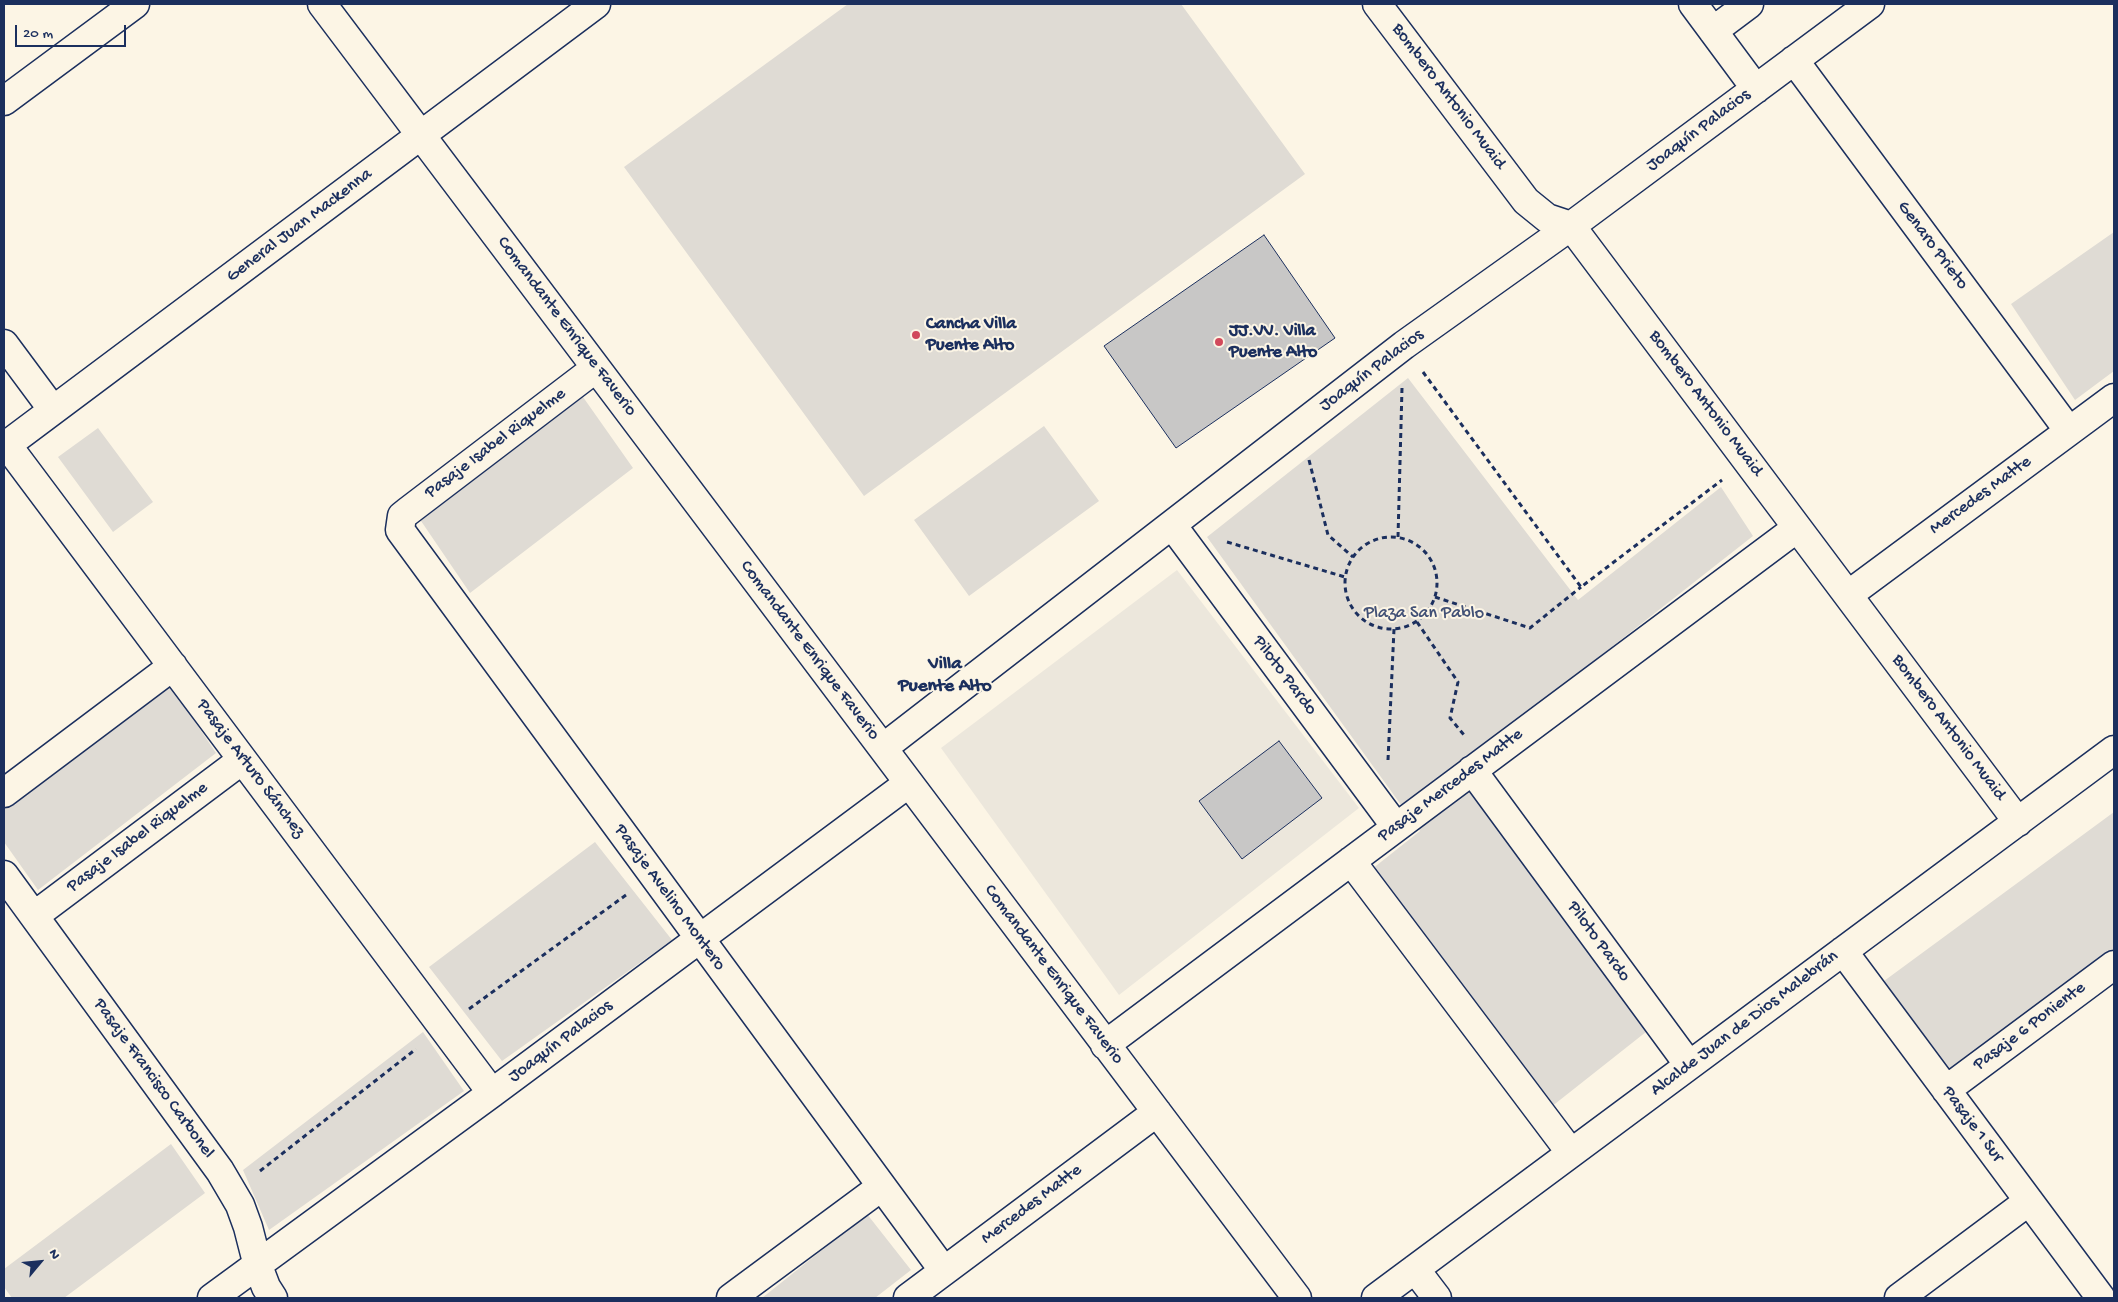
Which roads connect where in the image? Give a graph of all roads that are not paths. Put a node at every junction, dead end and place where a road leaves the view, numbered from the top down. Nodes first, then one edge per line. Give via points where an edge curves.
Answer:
1 (135, 4) edge
2 (322, 4) edge
3 (596, 4) edge
4 (1377, 4) edge
5 (1693, 4) edge
6 (1750, 4) edge
7 (1870, 4) edge
8 (1713, 31) junction
9 (1794, 60) junction
10 (1756, 89) junction
11 (4, 102) edge
12 (421, 135) junction
13 (1571, 226) junction
14 (4, 344) edge
15 (596, 368) junction
16 (2114, 398) edge
17 (53, 410) junction
18 (2070, 431) junction
19 (5, 446) edge
20 (399, 523) joint
21 (1172, 525) junction
22 (1797, 528) junction
23 (1848, 595) junction
24 (173, 666) junction
25 (883, 748) junction
26 (2114, 750) edge
27 (242, 760) junction
28 (1479, 765) junction
29 (909, 783) junction
30 (4, 793) edge
31 (1391, 820) junction
32 (2018, 822) junction
33 (1351, 861) junction
34 (4, 875) edge
35 (34, 916) junction
36 (700, 940) junction
37 (1843, 951) junction
38 (2114, 965) edge
39 (1105, 1044) junction
40 (1689, 1065) junction
41 (1946, 1090) junction
42 (492, 1094) junction
43 (1157, 1112) junction
44 (1572, 1153) junction
45 (881, 1187) junction
46 (2029, 1201) junction
47 (258, 1266) junction
48 (1415, 1269) junction
49 (944, 1271) junction
50 (212, 1298) edge
51 (273, 1298) edge
52 (731, 1298) edge
53 (908, 1298) edge
54 (1297, 1298) edge
55 (1376, 1298) edge
56 (1437, 1298) edge
57 (1899, 1298) edge
58 (2101, 1298) edge

1 - 11 street
2 - 12 street, Comandante Enrique Faverio
3 - 12 street, General Juan Mackenna
4 - 13 street, Bombero Antonio Muaid via 1526,201 1547,218
5 - 8 street
6 - 8 street
7 - 9 street, Joaquín Palacios
8 - 10 street
9 - 10 street, Joaquín Palacios
9 - 18 street, Genaro Prieto
10 - 13 street, Joaquín Palacios
12 - 15 street, Comandante Enrique Faverio
12 - 17 street, General Juan Mackenna
13 - 21 street, Joaquín Palacios via 1404,345
13 - 22 street, Bombero Antonio Muaid
14 - 17 street
15 - 20 street, Pasaje Isabel Riquelme via 407,512
15 - 25 street, Comandante Enrique Faverio
16 - 18 street, Mercedes Matte
17 - 19 street, General Juan Mackenna
18 - 23 street, Mercedes Matte
19 - 24 street, Pasaje Arturo Sánchez
20 - 36 street, Pasaje Avelino Montero via 408,544
21 - 25 street, Joaquín Palacios
21 - 31 street, Piloto Pardo
22 - 23 street, Bombero Antonio Muaid
22 - 28 street, Pasaje Mercedes Matte
23 - 32 street, Bombero Antonio Muaid
24 - 27 street, Pasaje Arturo Sánchez
24 - 30 street
25 - 29 street, Comandante Enrique Faverio
26 - 32 street, Alcalde Juan de Dios Malebrán
27 - 35 street, Pasaje Isabel Riquelme
27 - 42 street, Pasaje Arturo Sánchez
28 - 31 street, Pasaje Mercedes Matte
28 - 40 street, Piloto Pardo
29 - 36 street, Joaquín Palacios
29 - 39 street, Comandante Enrique Faverio
31 - 33 street, Pasaje Mercedes Matte
32 - 37 street, Alcalde Juan de Dios Malebrán
33 - 39 street, Pasaje Mercedes Matte
33 - 44 street
34 - 35 street, Pasaje Francisco Carbonel
35 - 47 street, Pasaje Francisco Carbonel via 220,1170 248,1227
36 - 42 street, Joaquín Palacios
36 - 45 street, Pasaje Avelino Montero
37 - 40 street, Alcalde Juan de Dios Malebrán
37 - 41 street, Pasaje 1 Sur
38 - 41 street, Pasaje 6 Poniente
39 - 43 street, Comandante Enrique Faverio
40 - 44 street, Alcalde Juan de Dios Malebrán
41 - 46 street, Pasaje 1 Sur
42 - 47 street, Joaquín Palacios
43 - 49 street, Mercedes Matte
43 - 54 street, Comandante Enrique Faverio
44 - 48 street, Alcalde Juan de Dios Malebrán
45 - 49 street, Pasaje Avelino Montero
45 - 52 street
46 - 57 street
46 - 58 street, Pasaje 1 Sur
47 - 50 street, Joaquín Palacios
47 - 51 street, Pasaje Francisco Carbonel
48 - 55 street, Alcalde Juan de Dios Malebrán
48 - 56 street
49 - 53 street, Mercedes Matte

